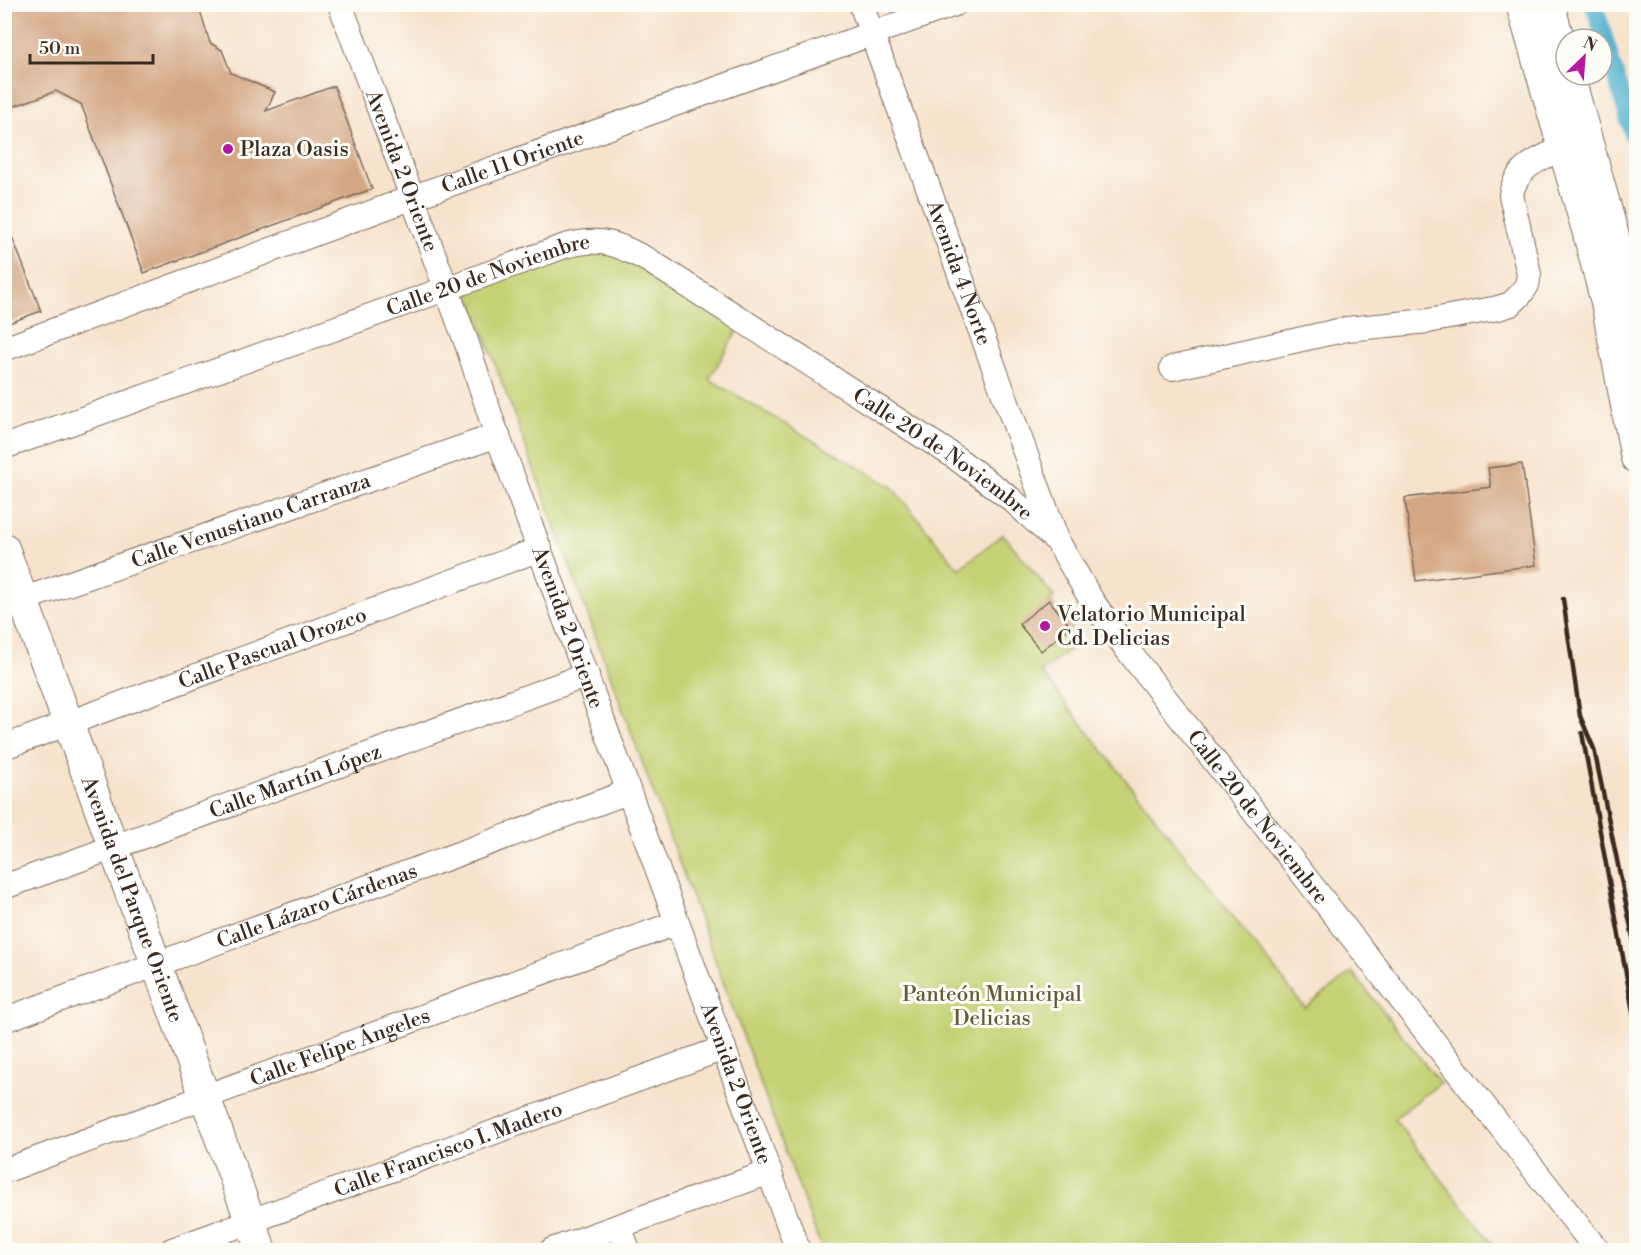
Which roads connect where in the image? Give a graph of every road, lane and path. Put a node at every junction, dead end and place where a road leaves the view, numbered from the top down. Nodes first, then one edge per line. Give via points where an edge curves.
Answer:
1 (340, 4) edge
2 (861, 4) edge
3 (955, 4) edge
4 (1521, 4) edge
5 (1549, 4) edge
6 (1556, 27) edge
7 (872, 34) junction
8 (1572, 87) edge
9 (1563, 148) junction
10 (411, 198) junction
11 (445, 290) junction
12 (1636, 327) edge
13 (4, 349) edge
14 (1172, 368) dead end
15 (498, 435) junction
16 (4, 447) edge
17 (1636, 458) edge
18 (1058, 542) junction
19 (4, 548) edge
20 (540, 549) junction
21 (14, 603) edge
22 (587, 675) junction
23 (68, 723) junction
24 (4, 747) edge
25 (628, 792) junction
26 (113, 847) junction
27 (4, 887) edge
28 (675, 923) junction
29 (157, 963) junction
30 (4, 1020) edge
31 (724, 1048) junction
32 (204, 1097) junction
33 (4, 1170) edge
34 (770, 1172) junction
35 (250, 1222) junction
36 (619, 1226) junction
37 (172, 1251) edge
38 (261, 1251) edge
39 (552, 1251) edge
40 (628, 1251) edge
41 (798, 1251) edge
42 (1597, 1251) edge

1 - 10 street, Avenida 2 Oriente
2 - 7 street, Avenida 4 Norte
3 - 7 street, Calle 11 Oriente
4 - 9 main road
5 - 6 main road
7 - 10 street, Calle 11 Oriente
7 - 18 street, Avenida 4 Norte
8 - 12 main road
9 - 14 street via 1527,166 1513,184 1511,195 1529,274 1527,285 1511,304 1476,314 1347,329
9 - 17 main road via 1606,302
10 - 11 street, Avenida 2 Oriente
10 - 13 street, Calle 11 Oriente
11 - 15 street, Avenida 2 Oriente
11 - 16 street, Calle 20 de Noviembre
11 - 18 street, Calle 20 de Noviembre via 578,242 606,241 629,250 952,455 1011,499
15 - 20 street, Avenida 2 Oriente
15 - 21 street, Calle Venustiano Carranza
18 - 42 street, Calle 20 de Noviembre via 1092,601 1129,652
19 - 21 main road, Avenida del Parque Oriente
20 - 22 street, Avenida 2 Oriente
20 - 23 street, Calle Pascual Orozco
21 - 23 main road, Avenida del Parque Oriente
22 - 25 street, Avenida 2 Oriente
22 - 26 street, Calle Martín López
23 - 24 street, Calle Pascual Orozco
23 - 26 main road, Avenida del Parque Oriente
25 - 28 street, Avenida 2 Oriente
25 - 29 street, Calle Lázaro Cárdenas
26 - 27 street, Calle Martín López
26 - 29 main road, Avenida del Parque Oriente
28 - 31 street, Avenida 2 Oriente
28 - 32 street, Calle Felipe Ángeles
29 - 30 street, Calle Lázaro Cárdenas
29 - 32 main road, Avenida del Parque Oriente
31 - 34 street, Avenida 2 Oriente
31 - 35 street, Calle Francisco I. Madero
32 - 33 street, Calle Felipe Ángeles
32 - 35 main road, Avenida del Parque Oriente
34 - 36 street
34 - 41 street, Avenida 2 Oriente
35 - 37 street, Calle Francisco I. Madero
35 - 38 main road, Avenida del Parque Oriente
36 - 39 street
36 - 40 street

